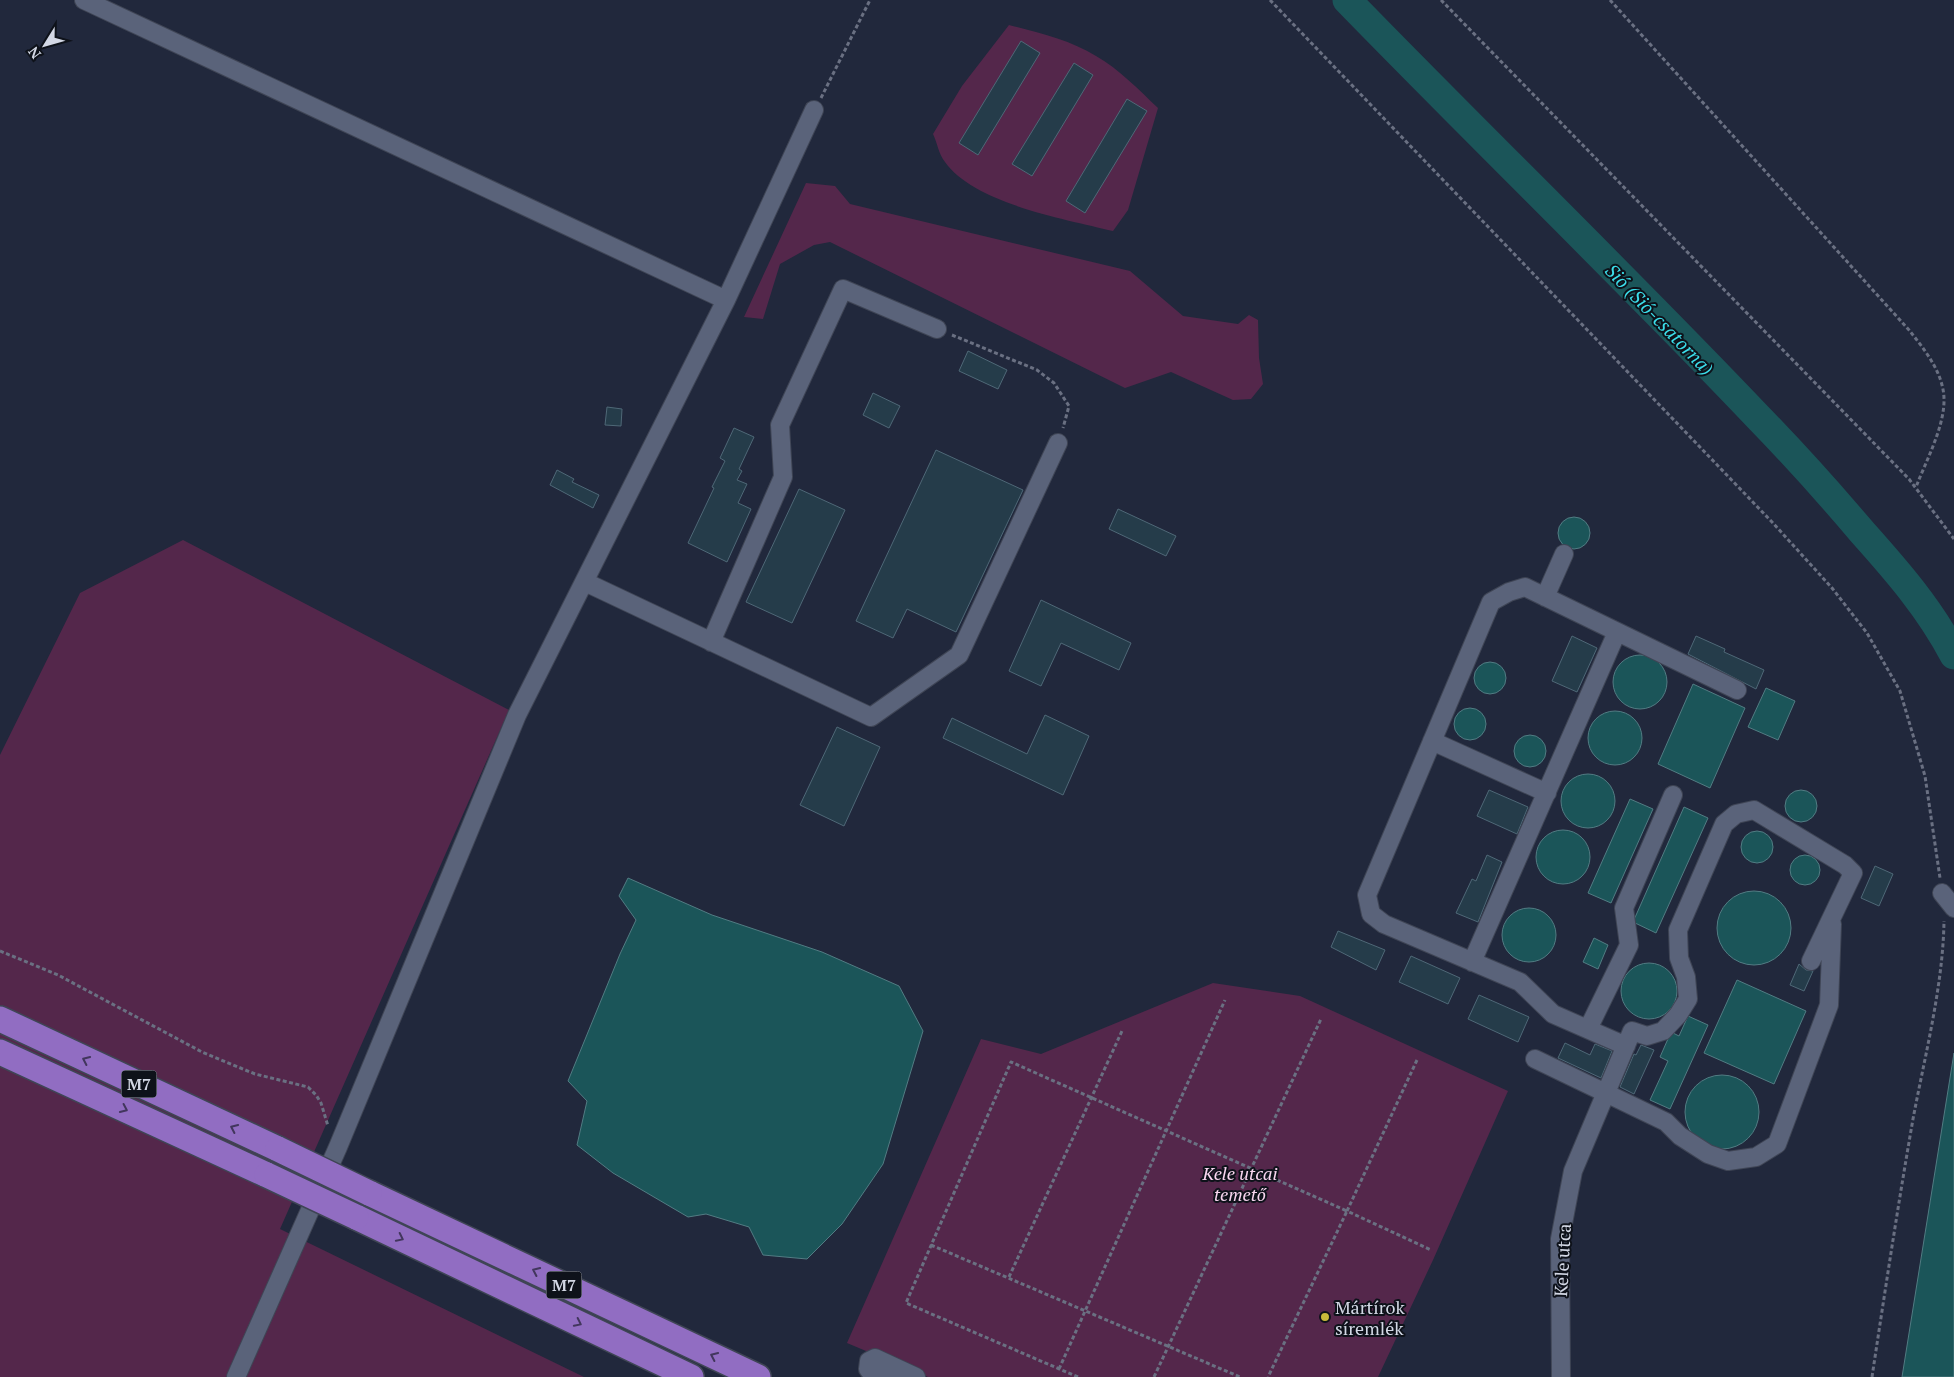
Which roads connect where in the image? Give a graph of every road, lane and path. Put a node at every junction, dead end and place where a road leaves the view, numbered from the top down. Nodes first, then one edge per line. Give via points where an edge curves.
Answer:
1 (84, 0) edge
2 (870, 0) edge
3 (1270, 0) edge
4 (1441, 0) edge
5 (1610, 0) edge
6 (814, 110) joint
7 (726, 300) junction
8 (937, 329) joint
9 (1058, 443) joint
10 (1916, 487) junction
11 (1954, 539) edge
12 (1564, 554) dead end
13 (585, 582) junction
14 (1545, 597) junction
15 (1618, 632) junction
16 (711, 642) junction
17 (1737, 690) dead end
18 (1432, 742) junction
19 (1547, 793) junction
20 (1673, 795) dead end
21 (1942, 893) junction
22 (1954, 908) edge
23 (1833, 915) junction
24 (0, 951) edge
25 (1811, 961) dead end
26 (1472, 962) junction
27 (1225, 1000) dead end
28 (1321, 1019) dead end
29 (0, 1020) edge
30 (1588, 1029) junction
31 (1122, 1031) dead end
32 (1626, 1046) junction
33 (0, 1052) edge
34 (1535, 1059) dead end
35 (1417, 1060) dead end
36 (1606, 1093) junction
37 (1092, 1098) junction
38 (1167, 1131) junction
39 (338, 1147) junction
40 (1252, 1168) junction
41 (1347, 1211) junction
42 (931, 1245) junction
43 (1431, 1250) dead end
44 (1009, 1277) junction
45 (1085, 1310) junction
46 (1168, 1346) junction
47 (1059, 1369) junction
48 (236, 1377) edge
49 (691, 1377) edge
50 (758, 1377) edge
51 (884, 1377) edge
52 (916, 1377) edge
53 (1078, 1377) edge
54 (1154, 1377) edge
55 (1240, 1377) edge
56 (1268, 1377) edge
57 (1561, 1377) edge
58 (1872, 1377) edge

1 - 7 street
2 - 6 path
3 - 21 path via 1772,522 1832,588 1867,633 1900,692 1918,751 1925,776
4 - 10 path
5 - 10 path via 1909,330 1934,364 1944,397 1942,420
6 - 7 street
7 - 13 street
8 - 9 path via 1037,370 1054,383 1069,406
8 - 16 street via 843,289 780,425 782,477
9 - 16 street via 959,655 871,717
10 - 11 path
12 - 14 street
13 - 16 street
13 - 39 street via 516,715
14 - 15 street
14 - 18 street via 1525,587 1491,602
15 - 17 street
15 - 19 street
18 - 19 street
18 - 26 street via 1367,895 1371,914 1384,924
19 - 26 street
20 - 30 street via 1624,908 1628,945
21 - 22 street
21 - 58 path via 1944,946
23 - 25 street
23 - 32 street via 1853,873 1754,810 1736,814 1724,824 1678,930 1679,958 1686,977 1688,999 1663,1032 1646,1036 1632,1031
23 - 36 street via 1829,1005 1778,1144 1756,1156 1728,1161 1708,1154 1680,1136 1666,1122
24 - 39 path via 66,979 202,1052 255,1074 308,1087 321,1104
26 - 30 street via 1520,982 1553,1014
27 - 38 path
28 - 40 path
50 -> 29 highway, M7, bridge
30 - 32 street
31 - 37 path
32 - 36 street, Kele utca
33 -> 49 highway, M7, bridge
34 - 36 street
35 - 41 path
36 - 57 street, Kele utca via 1573,1171 1560,1238
37 - 38 path
37 - 42 path via 1011,1062
37 - 44 path
38 - 40 path
38 - 45 path
39 - 48 street
40 - 41 path
40 - 46 path
41 - 43 path
41 - 56 path
42 - 44 path
42 - 47 path via 906,1303
44 - 45 path
45 - 46 path
45 - 47 path
46 - 54 path
46 - 55 path
47 - 53 path
51 - 52 street via 874,1376 868,1369 869,1361 875,1358

